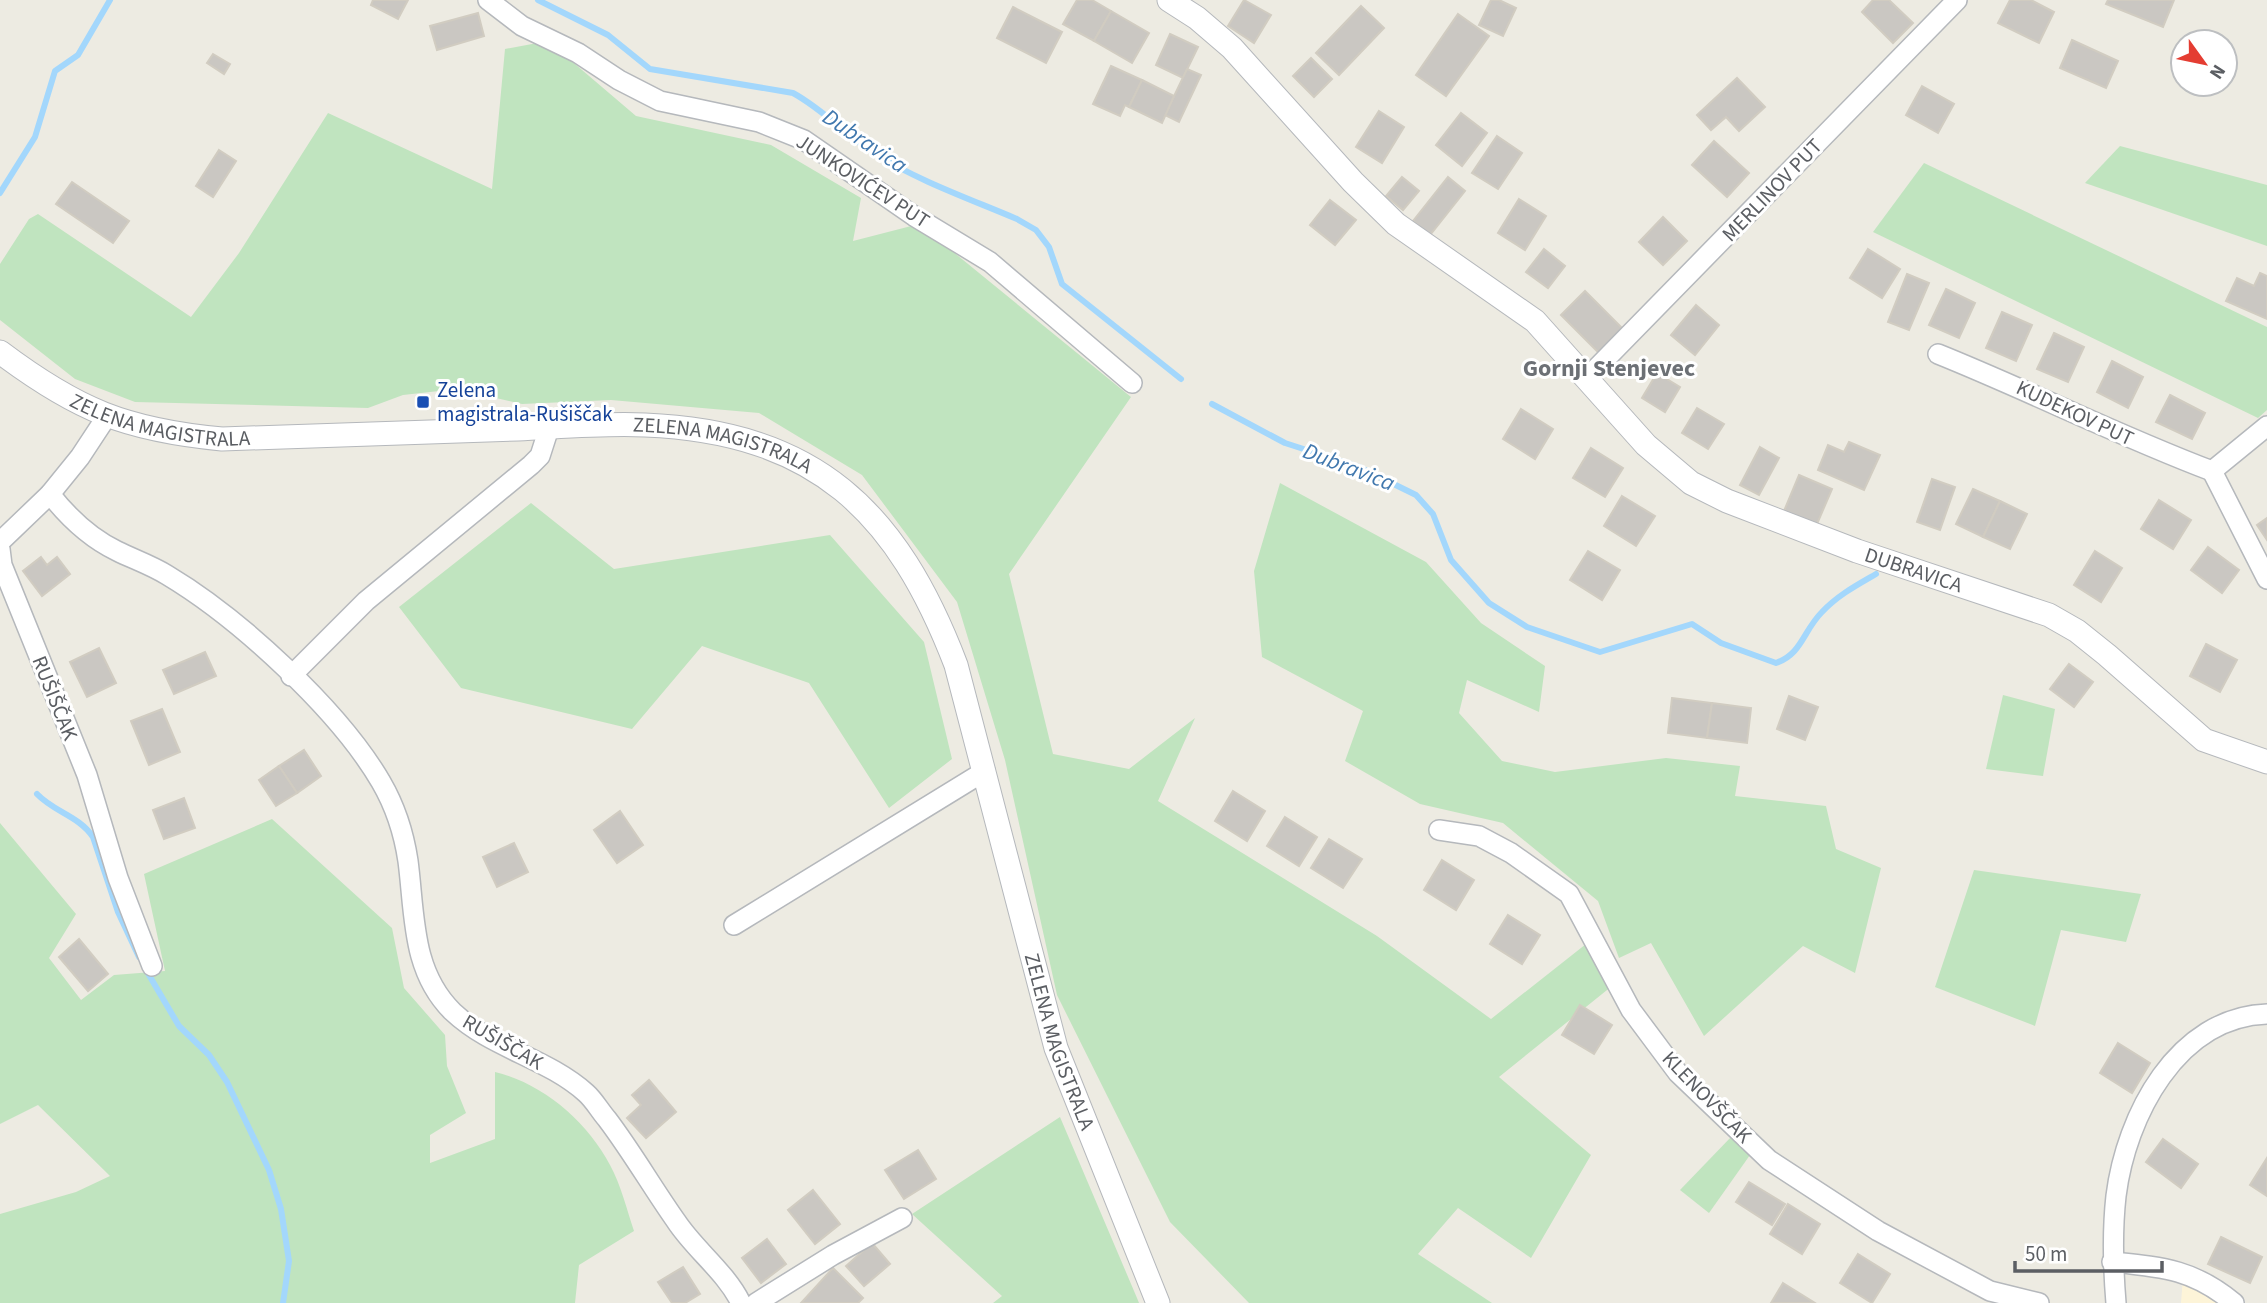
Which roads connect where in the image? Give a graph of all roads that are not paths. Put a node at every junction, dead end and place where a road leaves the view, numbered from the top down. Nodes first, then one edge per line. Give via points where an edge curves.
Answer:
1 (488, 0) edge
2 (1169, 0) edge
3 (1957, 0) edge
4 (0, 352) edge
5 (1938, 354) dead end
6 (1587, 378) junction
7 (1132, 383) dead end
8 (107, 416) junction
9 (2267, 426) edge
10 (549, 428) junction
11 (2212, 471) junction
12 (50, 494) junction
13 (0, 542) edge
14 (0, 549) edge
15 (2267, 579) edge
16 (291, 676) junction
17 (2267, 762) edge
18 (985, 771) junction
19 (1439, 830) dead end
20 (734, 925) dead end
21 (152, 966) dead end
22 (2267, 1014) edge
23 (902, 1218) dead end
24 (2112, 1262) junction
25 (741, 1303) edge
26 (756, 1303) edge
27 (1158, 1303) edge
28 (2039, 1303) edge
29 (2116, 1303) edge
30 (2234, 1303) edge

1 - 7 street, JUNKOVIĆEV PUT via 522,26 660,101 759,122 804,140 990,262
2 - 6 street, DUBRAVICA via 1232,48 1396,224 1535,321
3 - 6 street, MERLINOV PUT
4 - 8 street, ZELENA MAGISTRALA via 44,385
5 - 11 street, KUDEKOV PUT via 2027,390 2133,442
6 - 17 street, DUBRAVICA via 1646,446 1699,488 1857,551 2049,615 2107,655 2204,740
8 - 10 street, ZELENA MAGISTRALA via 168,433 222,439
8 - 12 street
9 - 11 street
10 - 16 street via 540,456 531,465 376,593
10 - 18 street, ZELENA MAGISTRALA via 643,425 736,436 777,450 830,480 878,523 935,610
11 - 15 street
12 - 13 street
12 - 16 street, RUŠIŠČAK via 94,538 166,574 211,604
14 - 21 street, RUŠIŠČAK via 47,682 87,775 118,878
16 - 25 street, RUŠIŠČAK via 337,722 382,783 408,862 414,937 453,1012 587,1094 633,1153 677,1223
18 - 20 street
18 - 27 street, ZELENA MAGISTRALA via 1056,1048
19 - 28 street, KLENOVŠČAK via 1479,836 1569,894 1631,1010 1678,1073 1769,1160 1900,1243 1990,1291
22 - 24 street via 2221,1023 2193,1039 2152,1093 2130,1137 2116,1195
23 - 26 street
24 - 29 street
24 - 30 street via 2172,1268

